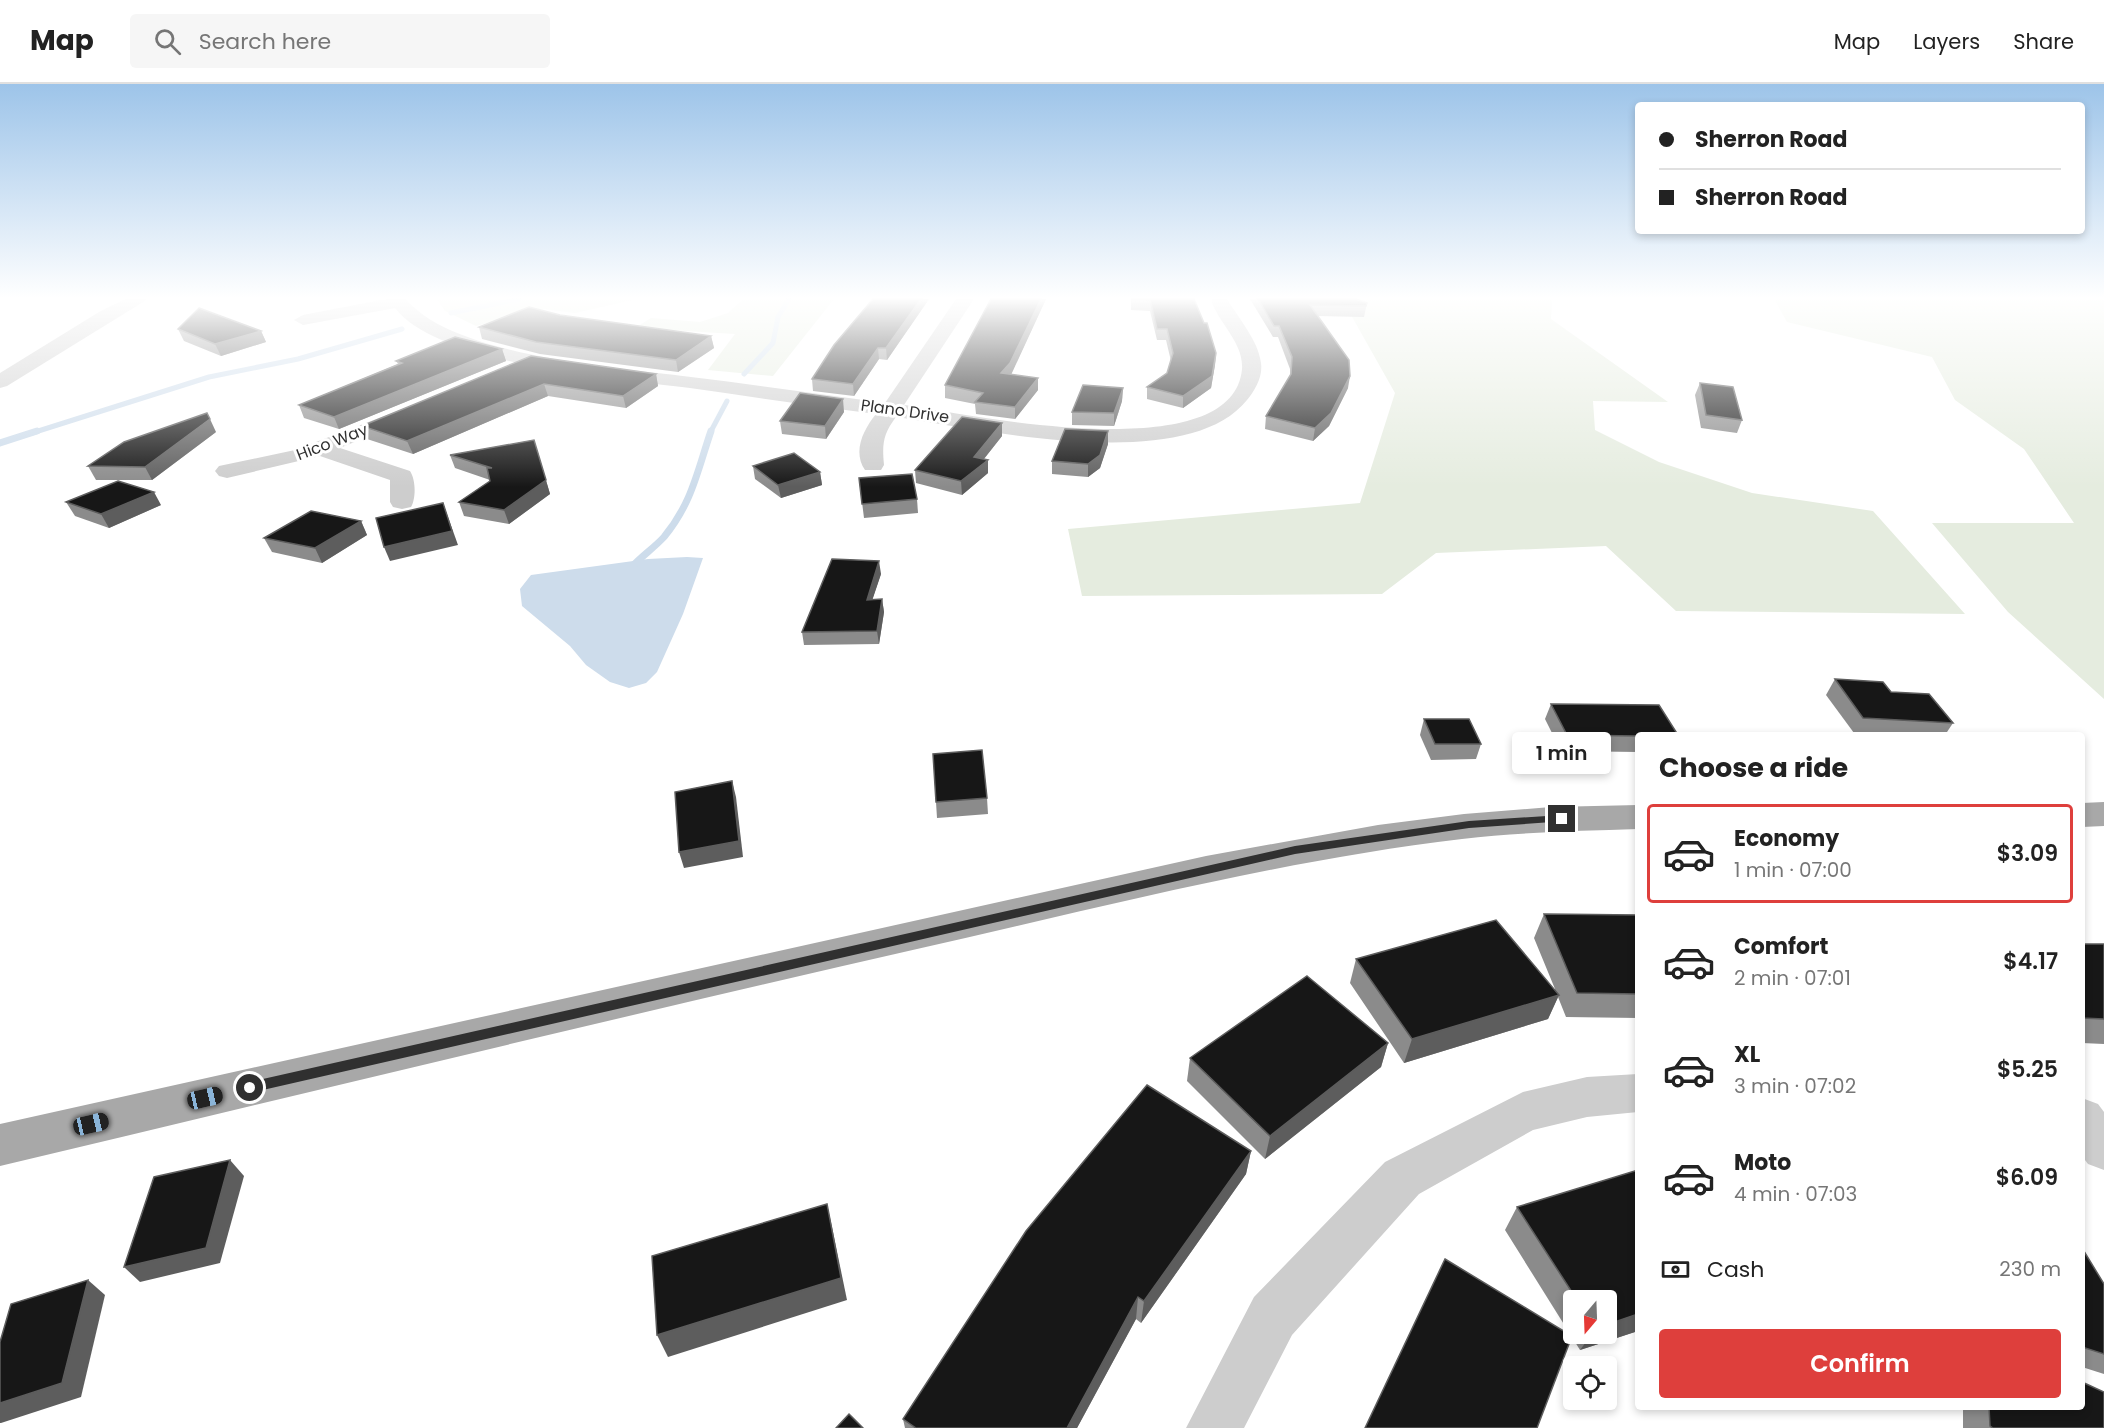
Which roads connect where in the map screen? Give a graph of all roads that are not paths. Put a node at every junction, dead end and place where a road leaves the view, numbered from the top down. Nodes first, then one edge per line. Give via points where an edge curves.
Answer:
1 (32, 362) edge
2 (527, 362) edge
3 (552, 362) edge
4 (923, 362) edge
5 (1252, 362) edge
6 (501, 373) edge
7 (0, 382) edge
8 (426, 405) edge
9 (891, 410) junction
10 (320, 449) junction
11 (873, 465) dead end
12 (227, 471) dead end
13 (402, 502) dead end
14 (2104, 814) edge
15 (2085, 815) edge
16 (1635, 817) edge
17 (1635, 1093) edge
18 (2085, 1111) edge
19 (2104, 1112) edge
20 (2085, 1122) edge
21 (0, 1145) edge
22 (2104, 1149) edge
23 (1214, 1428) edge

1 - 7 street
2 - 6 street
3 - 9 street, Plano Drive
4 - 9 street
5 - 9 street, Plano Drive via 1251,374 1231,409 1204,423 1164,433 1098,436
8 - 10 street, Hico Way
9 - 11 street via 871,442
10 - 12 street, Hico Way
10 - 13 street via 402,476
14 - 15 main road
16 - 21 main road via 1469,825 1295,850
17 - 23 street via 1587,1097 1523,1112 1402,1178 1273,1316
18 - 19 street
20 - 22 street

